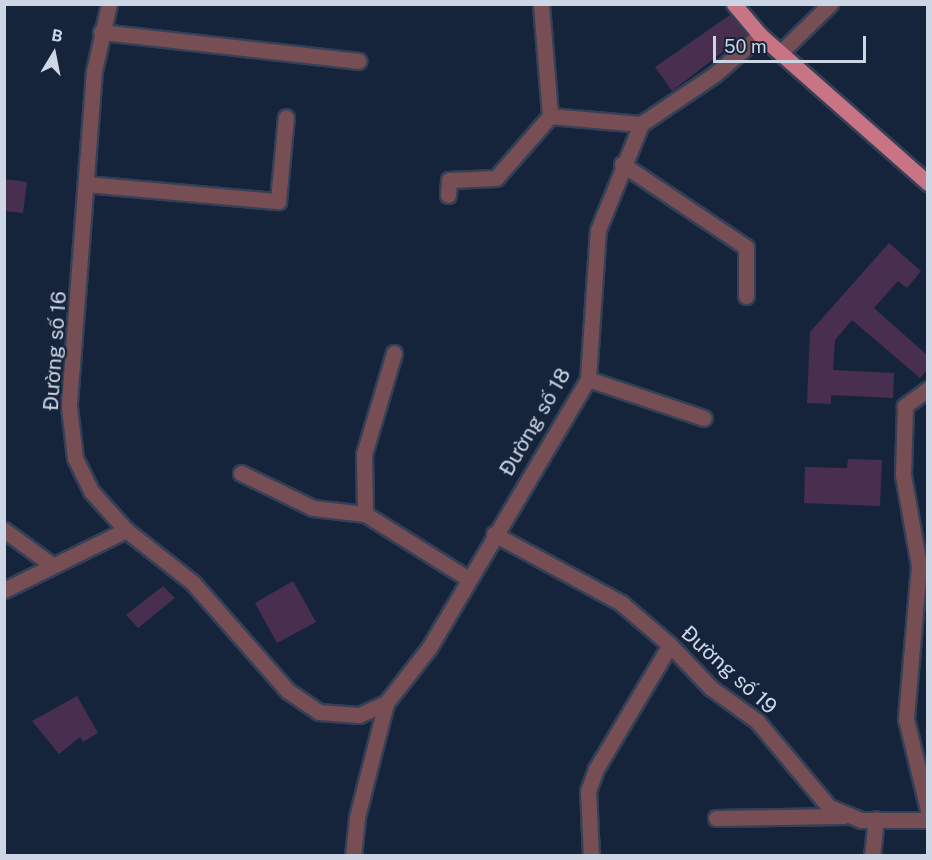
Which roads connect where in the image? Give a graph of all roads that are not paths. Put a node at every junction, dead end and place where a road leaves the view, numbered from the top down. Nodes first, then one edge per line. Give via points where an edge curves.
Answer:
1 (109, 4) edge
2 (541, 4) edge
3 (734, 4) edge
4 (830, 4) edge
5 (101, 32) junction
6 (760, 35) junction
7 (781, 52) junction
8 (358, 61) dead end
9 (550, 116) junction
10 (286, 117) dead end
11 (640, 124) junction
12 (622, 164) junction
13 (927, 183) edge
14 (86, 184) junction
15 (448, 195) dead end
16 (746, 296) dead end
17 (394, 353) dead end
18 (588, 379) junction
19 (927, 389) edge
20 (704, 418) dead end
21 (241, 473) dead end
22 (365, 514) junction
23 (4, 530) edge
24 (126, 530) junction
25 (494, 534) junction
26 (52, 565) junction
27 (467, 578) junction
28 (4, 590) edge
29 (670, 645) junction
30 (386, 703) junction
31 (927, 810) edge
32 (843, 816) junction
33 (716, 818) dead end
34 (876, 819) junction
35 (927, 820) edge
36 (353, 855) edge
37 (591, 855) edge
38 (872, 855) edge

1 - 5 street, Đường số 16
2 - 9 street
3 - 6 main road
4 - 7 street
5 - 8 street
5 - 14 street, Đường số 16
6 - 7 main road
6 - 11 street via 715,74
7 - 13 main road
9 - 11 street
9 - 15 street via 496,178 449,180
10 - 14 street via 278,201
11 - 12 street, Đường số 18
12 - 16 street via 746,248
12 - 18 street, Đường số 18 via 598,230
14 - 24 street, Đường số 16 via 69,407 75,458 91,491
17 - 22 street via 364,454
18 - 20 street
18 - 25 street, Đường số 18
19 - 31 street via 905,406 903,475 919,566 906,719
21 - 22 street via 313,508
22 - 27 street
23 - 26 street
24 - 26 street
24 - 30 street, Đường số 16 via 193,583 288,691 319,712 359,715
25 - 27 street, Đường số 18
25 - 29 street, Đường số 19 via 621,603
26 - 28 street
27 - 30 street, Đường số 18 via 429,648
29 - 32 street, Đường số 19 via 711,688 757,721 821,799
29 - 37 street via 596,769 588,791
30 - 36 street, Đường số 18 via 357,817
32 - 33 street
32 - 34 street
34 - 35 street
34 - 38 street

